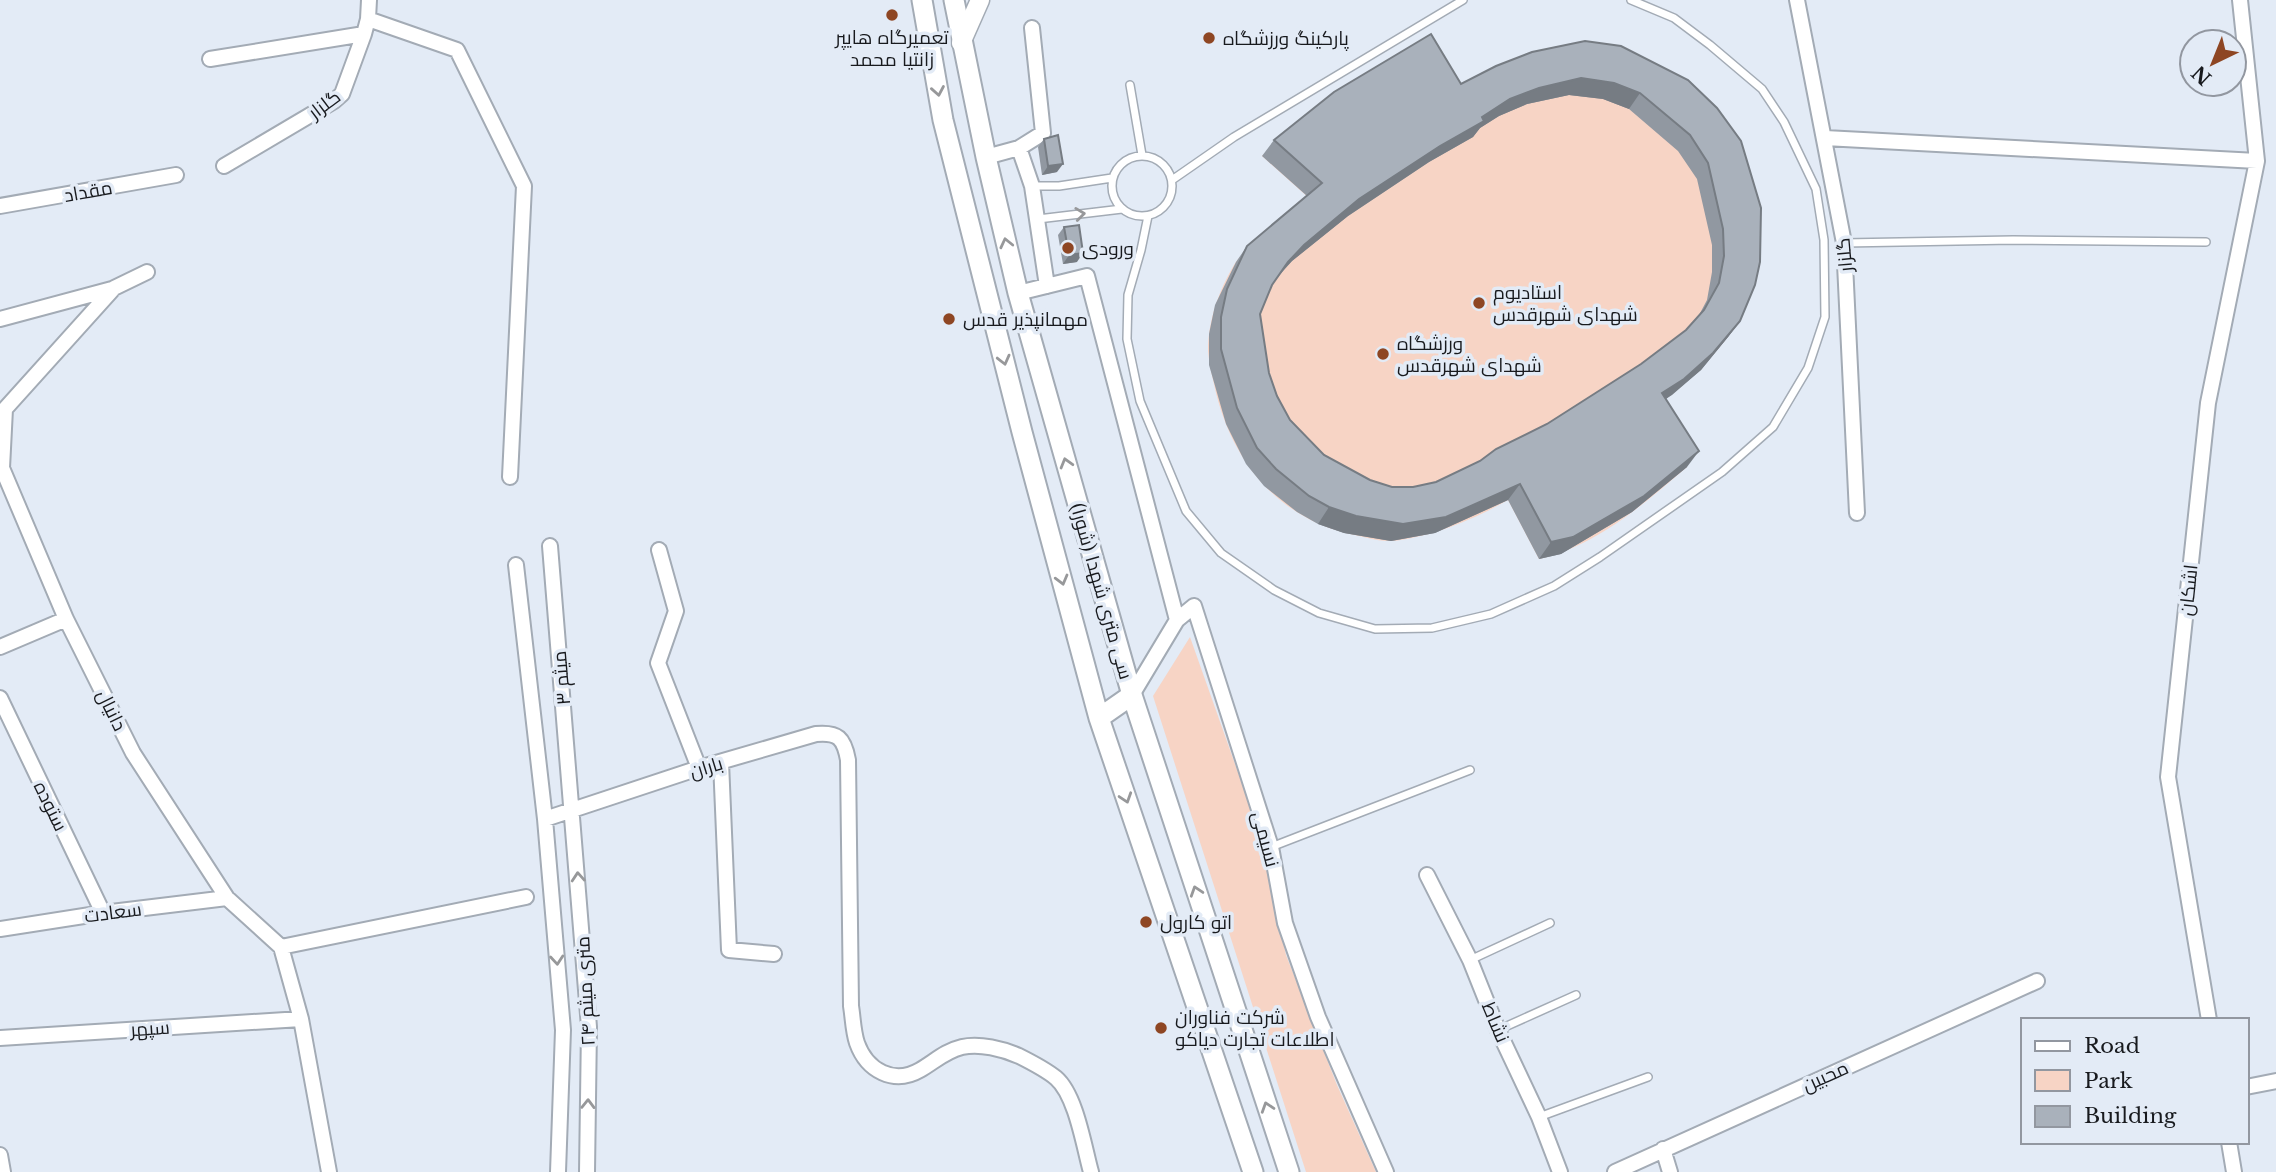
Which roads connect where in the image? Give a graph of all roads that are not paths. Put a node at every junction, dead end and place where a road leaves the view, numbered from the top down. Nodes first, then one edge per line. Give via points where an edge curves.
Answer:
1 (369, 0) edge
2 (922, 0) edge
3 (954, 0) edge
4 (980, 0) edge
5 (1463, 0) edge
6 (1631, 0) edge
7 (1797, 0) edge
8 (2240, 0) edge
9 (368, 19) junction
10 (1032, 28) dead end
11 (364, 34) junction
12 (961, 43) junction
13 (209, 59) dead end
14 (1130, 85) dead end
15 (1825, 138) junction
16 (1019, 148) junction
17 (1142, 155) junction
18 (986, 157) junction
19 (2258, 161) junction
20 (224, 166) dead end
21 (176, 175) dead end
22 (1112, 178) junction
23 (1172, 180) junction
24 (1032, 187) junction
25 (0, 205) edge
26 (1122, 209) junction
27 (1148, 216) junction
28 (1038, 219) junction
29 (2207, 242) dead end
30 (1844, 243) junction
31 (147, 272) dead end
32 (1047, 286) junction
33 (114, 288) junction
34 (1018, 293) junction
35 (0, 319) edge
36 (510, 477) dead end
37 (1857, 513) dead end
38 (550, 546) dead end
39 (659, 551) dead end
40 (516, 565) dead end
41 (66, 619) junction
42 (1177, 620) junction
43 (0, 647) edge
44 (1132, 695) junction
45 (0, 698) edge
46 (1099, 718) junction
47 (721, 762) junction
48 (699, 768) junction
49 (1471, 770) dead end
50 (573, 810) junction
51 (545, 819) junction
52 (1270, 847) junction
53 (1427, 875) dead end
54 (526, 897) dead end
55 (227, 898) junction
56 (103, 913) junction
57 (1550, 923) dead end
58 (0, 929) edge
59 (282, 947) junction
60 (774, 954) dead end
61 (1470, 960) junction
62 (2037, 982) dead end
63 (1576, 995) dead end
64 (2209, 1018) edge
65 (300, 1019) junction
66 (589, 1027) junction
67 (563, 1030) junction
68 (1498, 1030) junction
69 (0, 1038) edge
70 (1648, 1077) dead end
71 (2276, 1081) edge
72 (2248, 1087) edge
73 (1539, 1116) junction
74 (2229, 1144) edge
75 (1663, 1149) junction
76 (0, 1155) edge
77 (3, 1172) edge
78 (329, 1172) edge
79 (558, 1172) edge
80 (587, 1172) edge
81 (1091, 1172) edge
82 (1253, 1172) edge
83 (1289, 1172) edge
84 (1386, 1172) edge
85 (1560, 1172) edge
86 (1615, 1172) edge
87 (1670, 1172) edge
88 (2234, 1172) edge

1 - 9 street, گلزار
2 -> 46 main road, سی متری شهدا (شورا) via 943,120
3 - 12 main road, سی متری شهدا (شورا)
4 - 12 street
5 - 23 lane via 1234,137
6 - 27 lane via 1674,18 1710,45 1762,89 1784,122 1816,189 1824,240 1825,317 1808,368 1773,427 1722,472 1554,586 1491,614 1432,628 1375,629 1319,613 1274,590 1221,553 1186,511 1140,401 1127,339 1128,295
7 - 15 street, گلزار
8 - 19 street, اشکان
9 - 11 street, گلزار
9 - 36 street via 457,50 524,186
10 - 16 street via 1043,132
11 - 13 street
11 - 20 street, گلزار via 342,94
12 - 18 main road, سی متری شهدا (شورا)
14 - 17 lane
15 - 19 street
15 - 30 street, گلزار
16 - 18 street
16 - 24 street
17 - 22 lane via 1123,161
17 - 23 lane via 1161,162
34 -> 18 main road, سی متری شهدا (شورا)
19 - 64 street, اشکان via 2208,403 2168,777
21 - 25 street, مقداد
22 - 24 lane
22 - 26 lane via 1113,195
23 - 27 lane via 1170,198
24 - 28 street
26 - 27 lane
28 -> 26 lane
28 - 32 street
29 - 30 lane
30 - 37 street, گلزار
31 - 33 street, دانیال
32 - 34 street
32 - 42 street via 1087,276
33 - 35 street
33 - 41 street, دانیال via 5,409 2,468
44 -> 34 main road, سی متری شهدا (شورا)
38 - 50 street, میثم ۳
39 - 48 street via 676,611 659,663
40 - 51 street, میثم ۳
41 - 43 street
41 - 55 street, دانیال via 133,753
42 - 44 street
42 - 52 street, نسیمی via 1194,606
44 - 46 main road
83 -> 44 main road, سی متری شهدا (شورا)
45 - 56 street, ستوده
46 -> 82 main road, سی متری شهدا (شورا)
47 - 48 street, باران
47 - 60 street via 729,950
47 - 81 street, باران via 816,734 831,733 840,739 848,760 851,1006 858,1044 872,1066 886,1076 919,1071 947,1052 964,1047 1009,1052 1032,1063 1058,1079 1076,1112
48 - 50 street, باران
49 - 52 lane
50 - 51 street, باران
66 -> 50 street, ۲۴ متری میثم
51 -> 67 street, ۲۴ متری میثم
52 - 84 street, نسیمی via 1285,923
53 - 61 street, نشاط
54 - 59 street
55 - 56 street, سعادت
55 - 59 street, دانیال
56 - 58 street, سعادت
57 - 61 lane
59 - 65 street
61 - 68 street, نشاط
62 - 75 street, محبین
63 - 68 lane
65 - 69 street, سپهر
65 - 78 street
66 - 67 street
80 -> 66 street, ۲۴ متری میثم
67 - 79 street, ۲۴ متری میثم
68 - 73 street, نشاط
70 - 73 lane
71 - 72 street
73 - 85 street, نشاط
74 - 88 street
75 - 86 street, محبین
75 - 87 street
76 - 77 street

